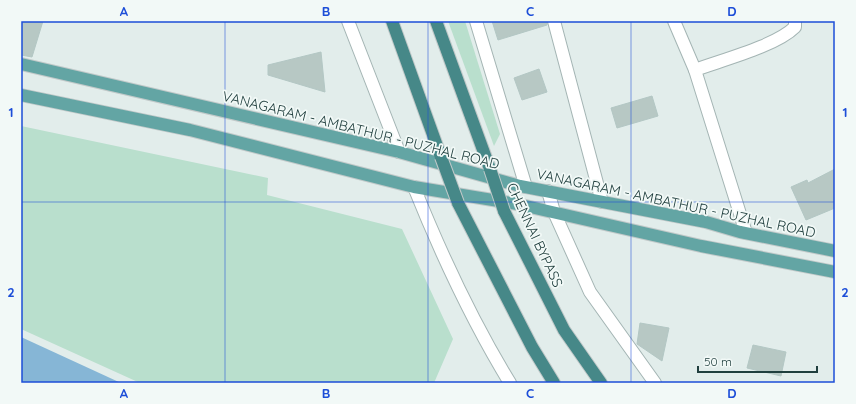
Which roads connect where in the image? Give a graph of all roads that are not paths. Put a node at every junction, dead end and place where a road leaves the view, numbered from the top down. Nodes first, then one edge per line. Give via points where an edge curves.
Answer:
1 (348, 21) edge
2 (392, 21) edge
3 (436, 21) edge
4 (476, 21) edge
5 (554, 21) edge
6 (674, 21) edge
7 (795, 21) edge
8 (21, 64) edge
9 (695, 70) junction
10 (21, 94) edge
11 (399, 152) junction
12 (414, 187) junction
13 (526, 187) junction
14 (548, 191) junction
15 (602, 202) junction
16 (554, 212) junction
17 (746, 233) junction
18 (835, 251) edge
19 (835, 272) edge
20 (510, 383) edge
21 (554, 383) edge
22 (602, 383) edge
23 (655, 383) edge

1 - 11 street
2 - 21 highway, bridge via 461,212 532,347
3 - 22 highway, CHENNAI BYPASS, bridge via 504,211 564,330
4 - 13 street
5 - 15 street
6 - 9 street
7 - 9 street via 795,27 791,31 774,41
8 - 11 main road, VANAGARAM - AMBATHUR - PUZHAL ROAD
9 - 17 street
10 - 12 main road via 190,130
11 - 13 main road, VANAGARAM - AMBATHUR - PUZHAL ROAD
12 - 16 main road
12 - 20 street via 484,340
13 - 14 main road, VANAGARAM - AMBATHUR - PUZHAL ROAD
14 - 15 main road, VANAGARAM - AMBATHUR - PUZHAL ROAD
14 - 16 street
15 - 17 main road, VANAGARAM - AMBATHUR - PUZHAL ROAD via 706,222
16 - 19 main road via 701,246
16 - 23 street via 590,292
17 - 18 main road, VANAGARAM - AMBATHUR - PUZHAL ROAD

